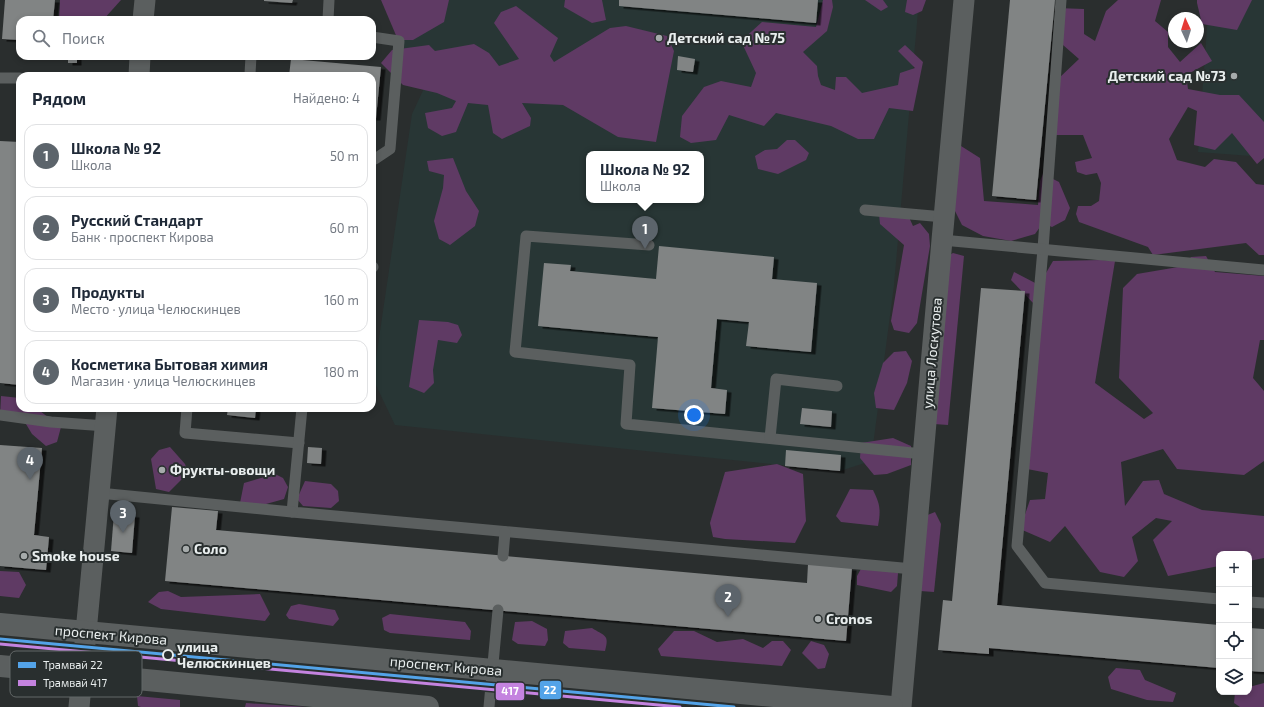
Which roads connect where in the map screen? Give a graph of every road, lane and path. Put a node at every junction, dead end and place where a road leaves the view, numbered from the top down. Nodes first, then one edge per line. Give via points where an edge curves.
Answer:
1 (145, 0) edge
2 (329, 0) edge
3 (964, 0) edge
4 (1061, 0) edge
5 (143, 16) edge
6 (328, 16) edge
7 (376, 37) edge
8 (140, 60) edge
9 (251, 60) edge
10 (138, 72) edge
11 (250, 72) edge
12 (0, 78) edge
13 (16, 78) edge
14 (376, 157) edge
15 (865, 210) dead end
16 (944, 217) junction
17 (942, 240) junction
18 (649, 246) dead end
19 (1043, 249) junction
20 (1264, 270) edge
21 (837, 386) dead end
22 (187, 412) edge
23 (302, 412) edge
24 (0, 415) edge
25 (107, 417) edge
26 (770, 438) junction
27 (299, 443) junction
28 (923, 454) junction
29 (99, 493) junction
30 (292, 512) junction
31 (505, 532) junction
32 (503, 556) dead end
33 (913, 569) junction
34 (1216, 599) edge
35 (1252, 602) edge
36 (1264, 603) edge
37 (498, 610) dead end
38 (0, 624) edge
39 (86, 633) junction
40 (84, 651) edge
41 (0, 666) edge
42 (10, 667) edge
43 (493, 670) junction
44 (142, 680) edge
45 (81, 697) edge
46 (80, 707) edge
47 (428, 707) edge
48 (489, 707) edge
49 (892, 707) edge
50 (901, 707) edge

1 - 5 street
2 - 6 lane
3 - 16 street, улица Лоскутова
4 - 19 lane
7 - 14 lane via 398,40 390,148
8 - 10 street
9 - 11 lane
12 - 13 lane
15 - 16 lane
16 - 17 street, улица Лоскутова
17 - 19 lane
17 - 28 street, улица Лоскутова
18 - 26 lane via 526,236 515,352 630,365 626,424
19 - 20 lane
19 - 34 lane via 1017,546 1045,583
21 - 26 lane via 776,379
22 - 27 lane via 185,433
23 - 27 lane
24 - 25 lane via 51,422
25 - 29 street
26 - 28 lane
27 - 30 lane
28 - 33 street, улица Лоскутова
29 - 30 lane
29 - 39 street
30 - 31 lane
31 - 32 lane
31 - 33 lane
33 - 50 street, улица Лоскутова
35 - 36 lane
37 - 43 lane
38 - 39 street, проспект Кирова
39 - 40 street
39 - 43 street, проспект Кирова
41 - 42 street
43 - 48 lane
43 - 49 street, проспект Кирова
44 - 47 street
45 - 46 street

